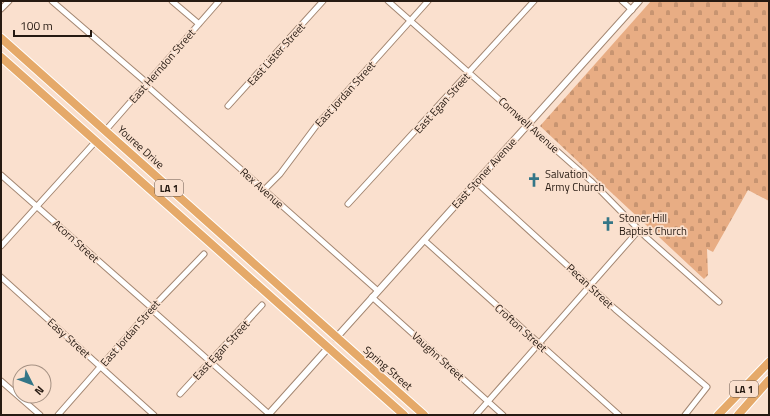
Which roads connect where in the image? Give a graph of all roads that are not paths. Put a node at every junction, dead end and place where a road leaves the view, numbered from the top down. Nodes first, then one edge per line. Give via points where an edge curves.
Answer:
1 (9, 1) edge
2 (52, 1) edge
3 (172, 1) edge
4 (219, 1) edge
5 (323, 1) edge
6 (388, 1) edge
7 (428, 1) edge
8 (534, 1) edge
9 (622, 1) edge
10 (640, 1) edge
11 (1, 9) edge
12 (632, 10) junction
13 (410, 21) junction
14 (199, 24) junction
15 (1, 38) edge
16 (1, 57) edge
17 (469, 73) junction
18 (147, 84) junction
19 (228, 106) dead end
20 (528, 124) junction
21 (105, 131) junction
22 (96, 141) junction
23 (1, 174) edge
24 (476, 182) junction
25 (264, 190) junction
26 (348, 204) dead end
27 (37, 206) junction
28 (639, 230) junction
29 (424, 240) junction
30 (1, 246) edge
31 (204, 254) dead end
32 (1, 277) edge
33 (590, 286) junction
34 (378, 291) junction
35 (372, 297) junction
36 (719, 302) dead end
37 (262, 305) dead end
38 (152, 308) junction
39 (336, 338) junction
40 (539, 344) junction
41 (328, 348) junction
42 (210, 361) junction
43 (769, 362) edge
44 (101, 367) junction
45 (769, 380) edge
46 (1, 381) edge
47 (180, 394) dead end
48 (488, 402) junction
49 (269, 414) edge
50 (40, 415) edge
51 (58, 415) edge
52 (154, 415) edge
53 (404, 415) edge
54 (424, 415) edge
55 (476, 415) edge
56 (503, 415) edge
57 (619, 415) edge
58 (685, 415) edge
59 (718, 415) edge
60 (738, 415) edge

1 - 11 street
2 - 18 street, Rex Avenue
3 - 14 street
4 - 14 street, East Herndon Street
5 - 19 street, East Lister Street
6 - 13 street, Cornwell Avenue
7 - 13 street, East Jordan Street
8 - 17 street, East Egan Street
9 - 12 street
10 - 12 street, East Stoner Avenue
12 - 20 street, East Stoner Avenue
13 - 17 street, Cornwell Avenue
13 - 25 street, East Jordan Street via 316,126 280,174
14 - 18 street, East Herndon Street
15 - 21 main road, Youree Drive / LA 1
16 - 22 main road, LA 1
17 - 20 street, Cornwell Avenue
17 - 26 street, East Egan Street
18 - 21 street, East Herndon Street
18 - 25 street, Rex Avenue
20 - 24 street, East Stoner Avenue
20 - 28 street, Cornwell Avenue via 591,181
21 - 22 main road
21 - 39 main road, Youree Drive / LA 1
22 - 27 street
22 - 41 main road, LA 1
23 - 27 street, Acorn Street
24 - 29 street, East Stoner Avenue
24 - 33 street, Pecan Street
25 - 34 street, Rex Avenue
27 - 30 street
27 - 38 street, Acorn Street
28 - 33 street
28 - 36 street, Cornwell Avenue
29 - 34 street, East Stoner Avenue
29 - 40 street, Crofton Street
31 - 38 street, East Jordan Street
32 - 44 street, Easy Street
33 - 40 street
33 - 58 street, Pecan Street via 707,387
34 - 35 street, East Stoner Avenue
35 - 39 street, East Stoner Avenue
35 - 48 street, Vaughn Street
37 - 42 street, East Egan Street
38 - 42 street, Acorn Street
38 - 44 street, East Jordan Street
39 - 41 main road
39 - 54 main road, Spring Street / LA 1
40 - 48 street
40 - 57 street, Crofton Street
41 - 49 street
41 - 53 main road, LA 1
42 - 47 street, East Egan Street
42 - 49 street, Acorn Street
43 - 59 main road, LA 1
44 - 51 street, East Jordan Street
44 - 52 street, Easy Street
45 - 60 main road, LA 1
46 - 50 street
48 - 55 street
48 - 56 street, Vaughn Street

